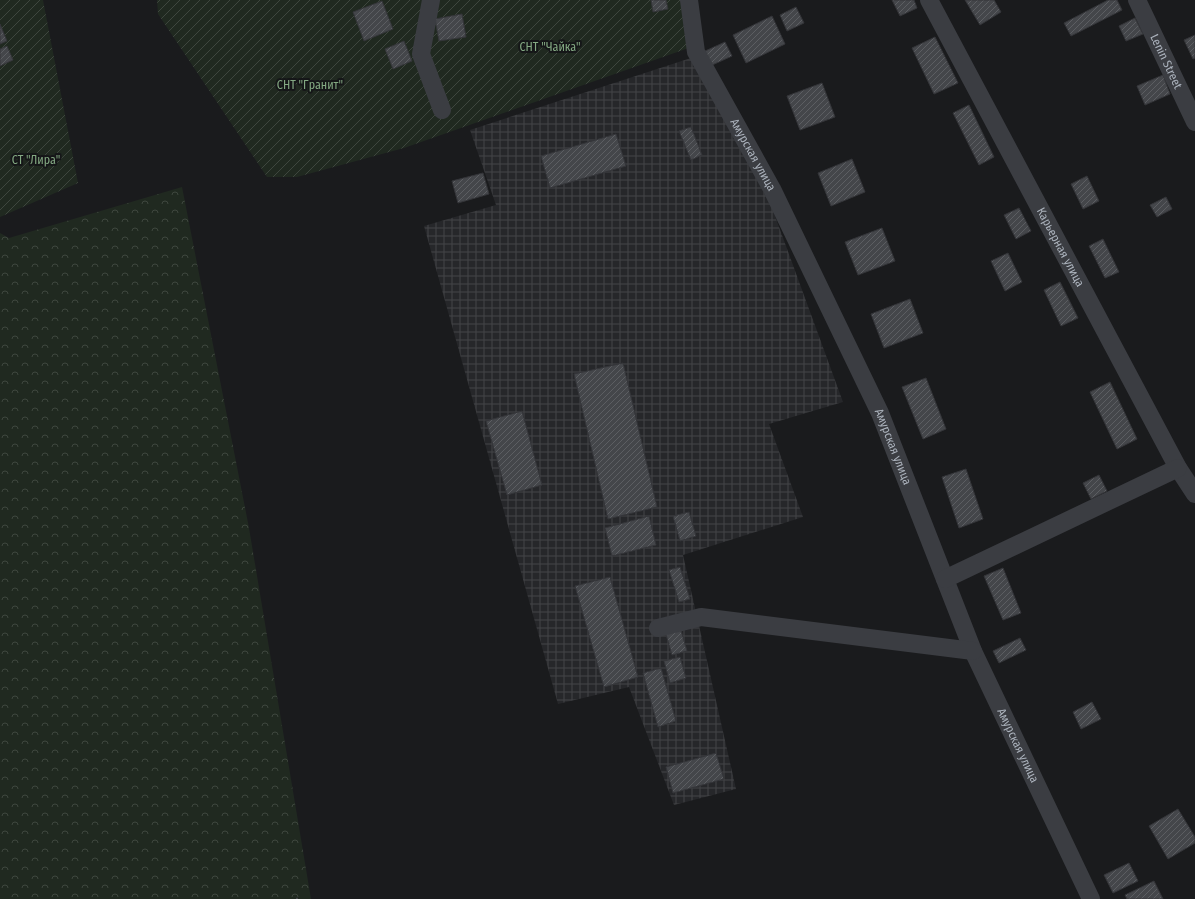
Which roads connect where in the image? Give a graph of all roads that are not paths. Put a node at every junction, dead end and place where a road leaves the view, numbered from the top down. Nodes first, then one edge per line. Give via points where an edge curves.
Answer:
1 (431, 0) edge
2 (688, 0) edge
3 (929, 0) edge
4 (1137, 0) edge
5 (442, 110) dead end
6 (1195, 122) edge
7 (1178, 468) junction
8 (1195, 494) edge
9 (945, 579) junction
10 (658, 628) dead end
11 (973, 651) junction
12 (1092, 899) edge

1 - 5 street via 421,54
2 - 9 street, Амурская улица via 696,52 772,189 880,413
3 - 7 street, Карьерная улица
4 - 6 street, Lenin Street
7 - 8 street, Карьерная улица
7 - 9 street
9 - 11 street, Амурская улица
10 - 11 street via 701,617
11 - 12 street, Амурская улица

